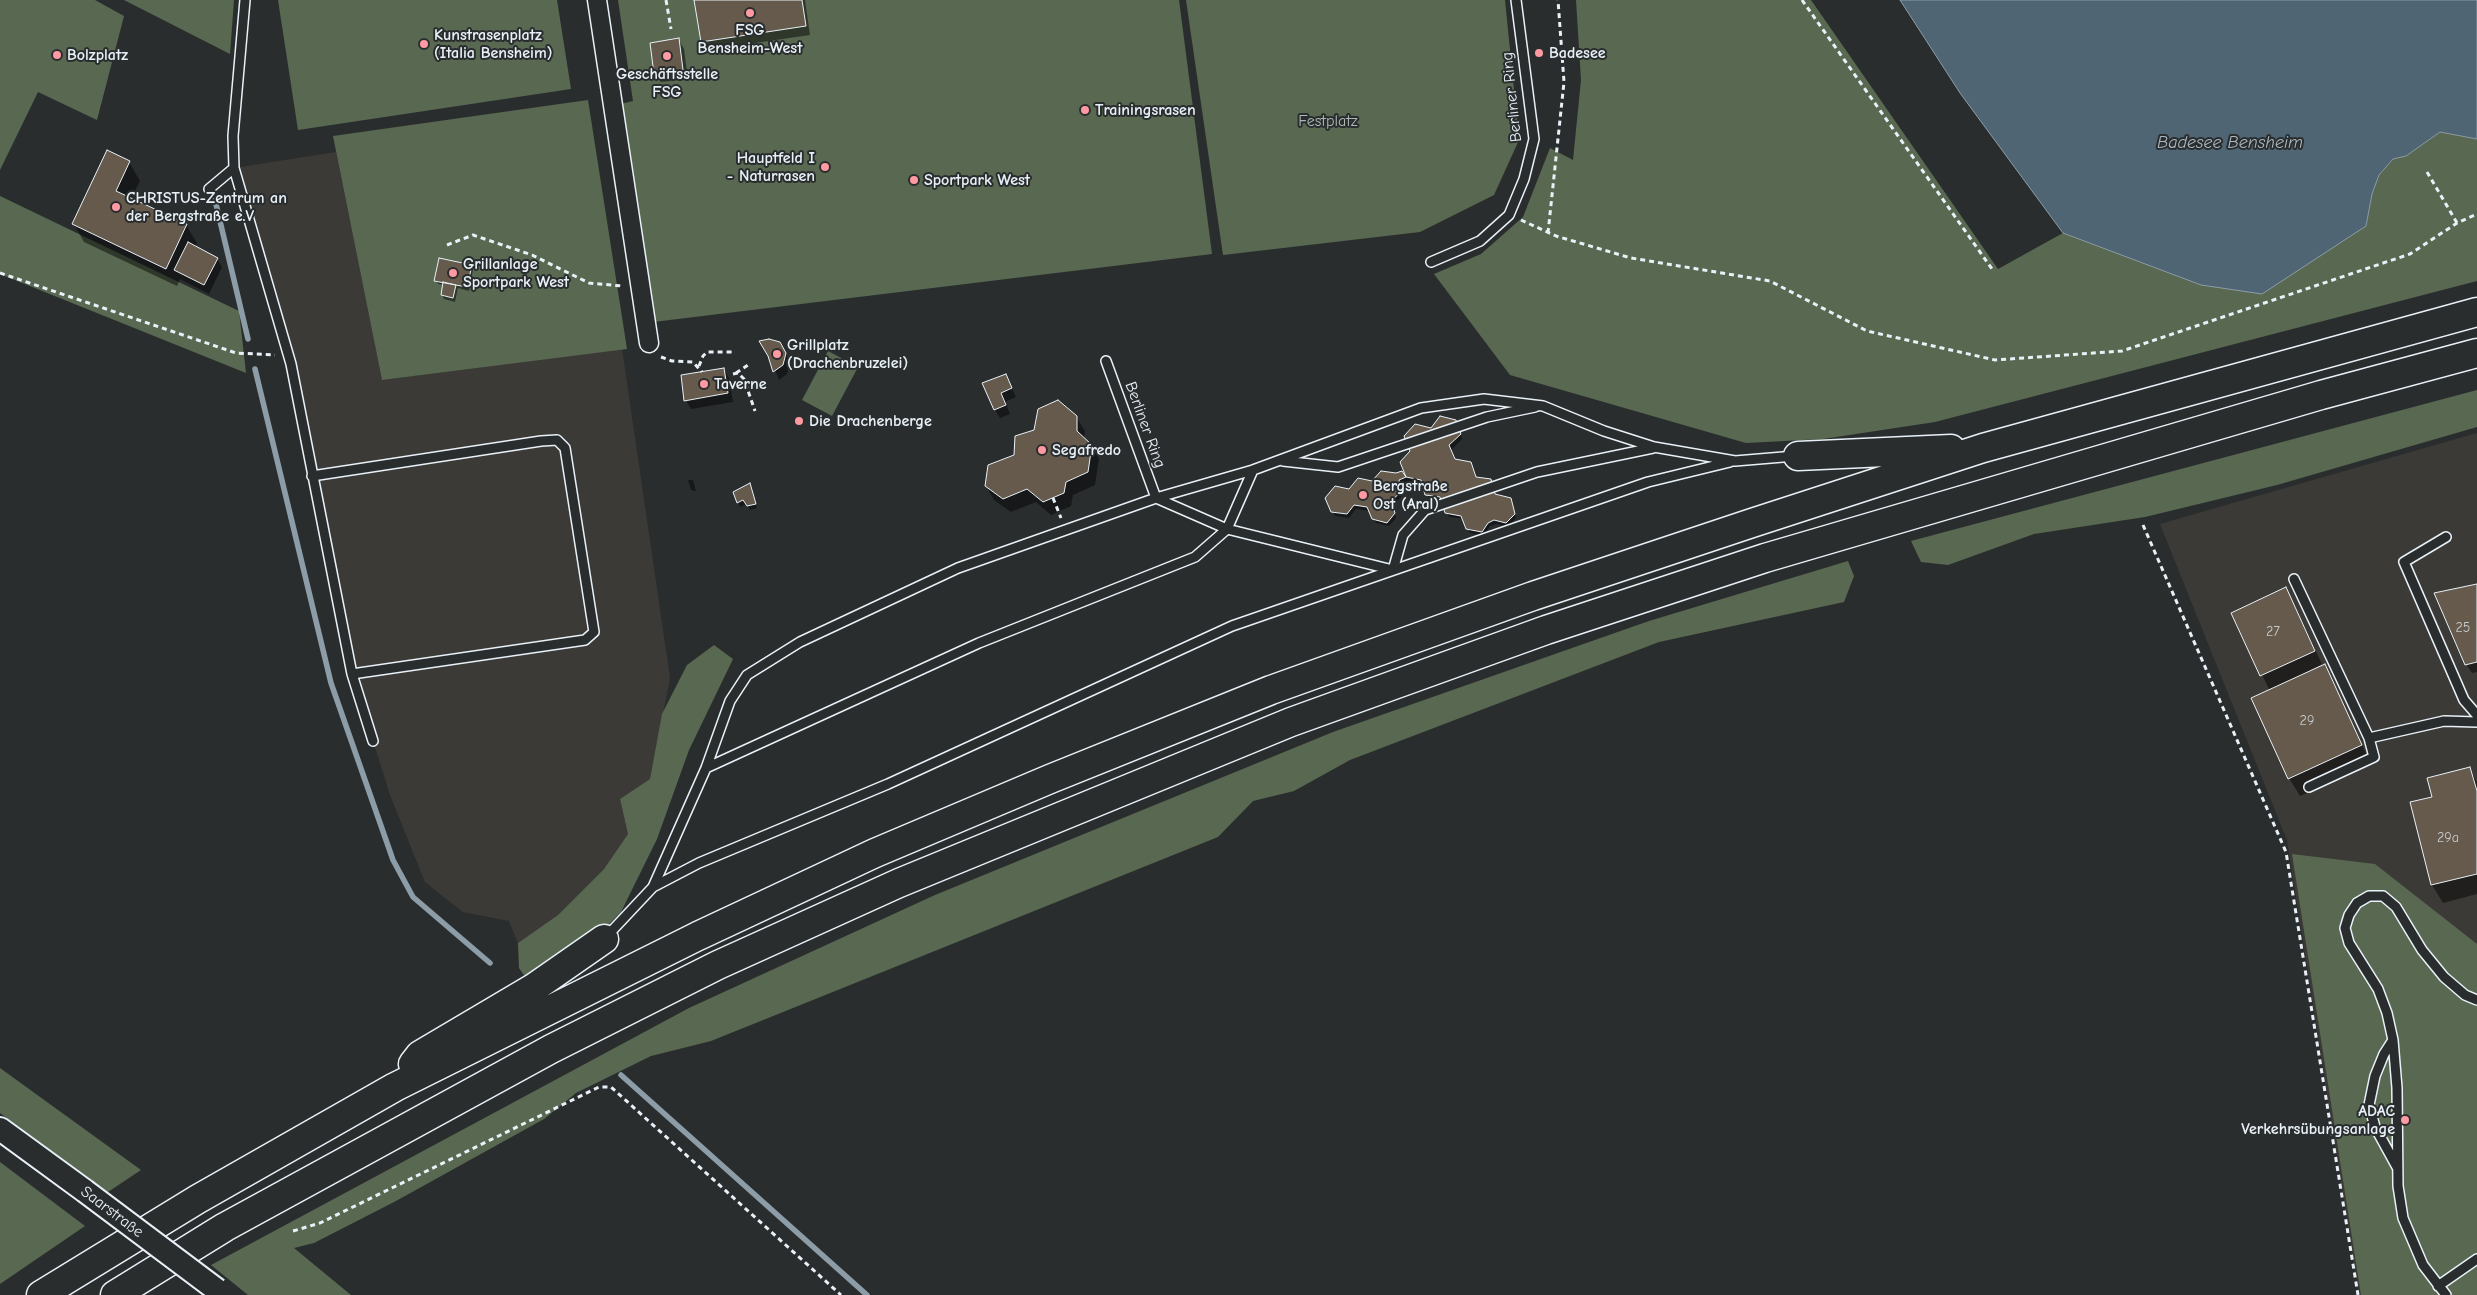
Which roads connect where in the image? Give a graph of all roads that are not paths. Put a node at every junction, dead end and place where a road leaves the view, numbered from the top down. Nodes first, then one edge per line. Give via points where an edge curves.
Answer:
1 (245, 0) edge
2 (597, 0) edge
3 (1516, 0) edge
4 (234, 168) junction
5 (209, 189) dead end
6 (1431, 262) dead end
7 (2477, 312) edge
8 (653, 349) road end
9 (2477, 354) edge
10 (1106, 362) dead end
11 (1543, 406) junction
12 (1654, 447) junction
13 (1983, 448) junction
14 (1798, 456) joint
15 (1279, 460) junction
16 (1735, 461) junction
17 (1253, 470) junction
18 (312, 476) junction
19 (1156, 498) junction
20 (1227, 530) junction
21 (2446, 537) dead end
22 (1394, 570) junction
23 (2294, 579) dead end
24 (352, 674) junction
25 (2477, 715) edge
26 (2477, 722) edge
27 (2369, 738) junction
28 (373, 741) dead end
29 (706, 768) junction
30 (2309, 787) dead end
31 (653, 887) junction
32 (604, 939) joint
33 (2477, 1000) edge
34 (2393, 1040) junction
35 (395, 1087) junction
36 (0, 1129) edge
37 (2397, 1167) junction
38 (2477, 1259) edge
39 (2438, 1286) junction
40 (221, 1292) edge
41 (41, 1295) edge
42 (115, 1295) edge
43 (2446, 1295) edge

1 - 4 lane via 233,136
2 - 8 street
3 - 6 lane, Berliner Ring via 1534,139 1524,179 1509,215 1480,242
4 - 5 lane
4 - 18 lane via 288,356
7 - 13 highway
9 - 42 highway via 2311,398 1765,558 1546,630 1282,726 899,883 718,965 552,1049 234,1223
10 - 19 lane, Berliner Ring
11 - 12 lane
11 - 15 lane via 1487,417 1338,467
11 - 15 lane via 1484,399 1421,408
12 - 16 lane
12 - 22 lane via 1537,472 1425,510 1403,535
13 - 14 highway
13 - 35 highway via 1542,593 1271,690 875,853 698,936
14 - 16 lane
15 - 17 lane
16 - 22 lane via 1648,482
17 - 19 lane
17 - 20 lane
18 - 24 lane
18 - 24 lane via 541,441 557,440 565,448 594,632 585,640
19 - 20 lane
19 - 29 lane via 958,568 800,642 747,675 730,701
20 - 22 lane
20 - 29 lane via 1195,557 979,642
21 - 25 lane via 2404,562 2464,700
22 - 31 lane via 1232,626 888,784 699,864
23 - 27 lane
24 - 28 lane
26 - 27 lane via 2444,721
27 - 30 lane via 2374,757
29 - 31 lane
31 - 32 lane
32 - 35 highway via 535,987 420,1056
33 - 34 lane via 2465,996 2444,977 2422,950 2396,907 2383,896 2369,896 2357,903 2346,928 2349,943 2378,989 2388,1013
34 - 37 lane
34 - 37 lane via 2375,1076 2369,1105 2375,1127
35 - 41 highway via 198,1199
36 - 40 street, Saarstraße, bridge
37 - 39 lane via 2403,1218 2423,1265
38 - 39 lane
39 - 43 lane

